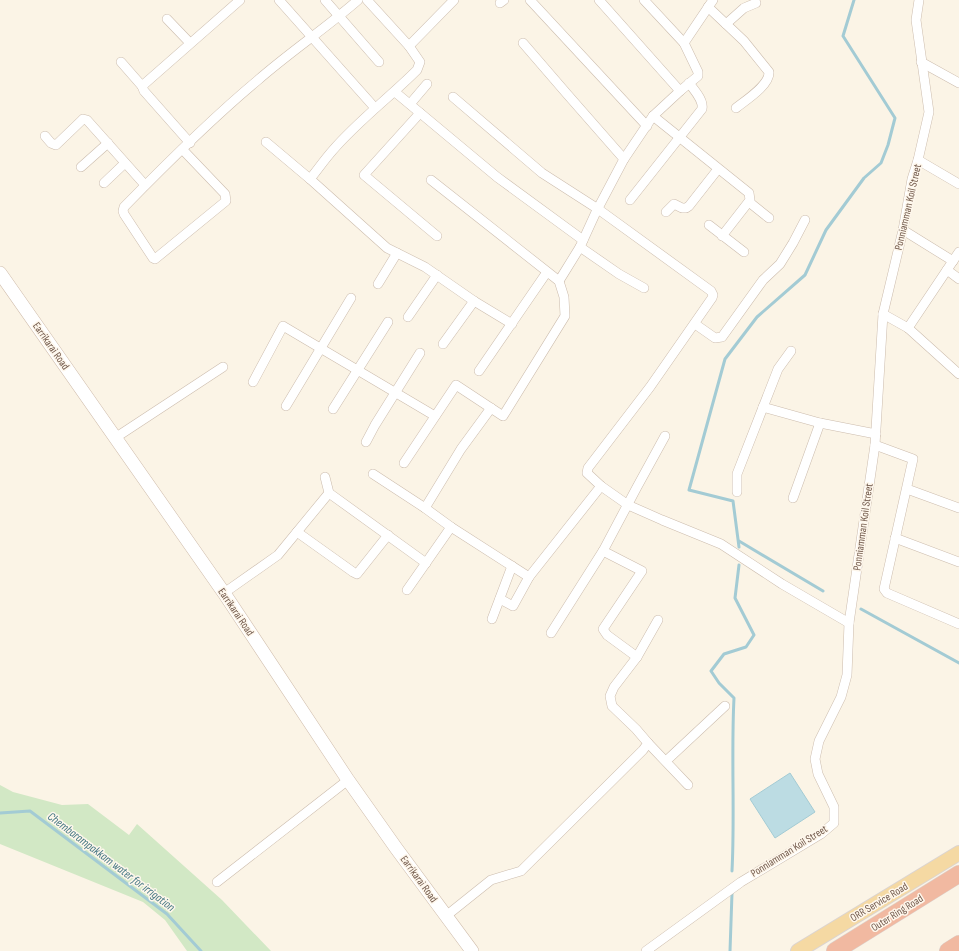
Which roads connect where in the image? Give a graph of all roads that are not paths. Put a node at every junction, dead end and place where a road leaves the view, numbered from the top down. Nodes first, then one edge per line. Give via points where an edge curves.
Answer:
1 (240, 0) edge
2 (279, 0) edge
3 (325, 0) edge
4 (358, 0) edge
5 (367, 0) edge
6 (454, 0) edge
7 (530, 0) edge
8 (599, 0) edge
9 (644, 0) edge
10 (919, 0) edge
11 (756, 2) dead end
12 (710, 3) edge
13 (339, 17) junction
14 (167, 19) dead end
15 (726, 24) junction
16 (313, 37) junction
17 (190, 43) junction
18 (523, 43) dead end
19 (684, 43) junction
20 (409, 46) junction
21 (121, 62) dead end
22 (378, 62) dead end
23 (921, 62) junction
24 (689, 83) junction
25 (959, 83) edge
26 (427, 84) dead end
27 (142, 86) junction
28 (680, 91) junction
29 (395, 92) junction
30 (453, 98) dead end
31 (410, 104) junction
32 (375, 108) junction
33 (736, 108) dead end
34 (420, 113) junction
35 (653, 116) junction
36 (647, 126) junction
37 (45, 136) dead end
38 (680, 137) junction
39 (266, 142) dead end
40 (108, 143) junction
41 (190, 143) junction
42 (182, 149) junction
43 (624, 159) junction
44 (918, 160) junction
45 (125, 163) junction
46 (81, 167) dead end
47 (718, 169) junction
48 (310, 179) junction
49 (431, 180) dead end
50 (104, 183) dead end
51 (959, 184) edge
52 (145, 185) junction
53 (630, 200) dead end
54 (749, 202) junction
55 (598, 209) junction
56 (666, 212) dead end
57 (769, 218) dead end
58 (805, 220) dead end
59 (709, 225) dead end
60 (903, 230) junction
61 (437, 236) dead end
62 (722, 236) junction
63 (582, 243) junction
64 (744, 252) dead end
65 (959, 252) edge
66 (397, 253) junction
67 (953, 261) junction
68 (947, 270) junction
69 (547, 272) junction
70 (0, 273) edge
71 (437, 275) junction
72 (959, 279) edge
73 (559, 281) junction
74 (378, 284) dead end
75 (644, 288) dead end
76 (351, 298) dead end
77 (474, 301) junction
78 (883, 314) junction
79 (408, 317) dead end
80 (388, 322) dead end
81 (512, 324) junction
82 (695, 324) junction
83 (908, 328) junction
84 (443, 344) dead end
85 (320, 347) junction
86 (791, 351) dead end
87 (420, 353) dead end
88 (223, 367) dead end
89 (358, 370) junction
90 (479, 371) dead end
91 (959, 374) edge
92 (253, 382) dead end
93 (396, 393) junction
94 (286, 406) dead end
95 (763, 407) junction
96 (491, 408) junction
97 (334, 409) dead end
98 (435, 416) junction
99 (820, 422) junction
100 (876, 434) junction
101 (665, 436) dead end
102 (115, 438) junction
103 (366, 442) dead end
104 (875, 445) junction
105 (404, 463) dead end
106 (374, 474) dead end
107 (325, 478) dead end
108 (601, 486) junction
109 (907, 489) junction
110 (737, 492) dead end
111 (329, 493) junction
112 (793, 498) dead end
113 (628, 505) junction
114 (425, 508) junction
115 (959, 508) edge
116 (451, 527) junction
117 (297, 532) junction
118 (388, 535) junction
119 (895, 538) junction
120 (604, 551) junction
121 (959, 562) edge
122 (426, 563) junction
123 (512, 566) junction
124 (529, 577) junction
125 (408, 590) dead end
126 (224, 594) junction
127 (500, 598) junction
128 (492, 619) dead end
129 (658, 620) dead end
130 (849, 623) junction
131 (959, 624) edge
132 (551, 633) dead end
133 (637, 657) junction
134 (725, 706) dead end
135 (648, 743) junction
136 (666, 761) junction
137 (348, 780) junction
138 (688, 785) dead end
139 (959, 853) edge
140 (959, 874) edge
141 (217, 882) dead end
142 (446, 916) junction
143 (959, 944) edge
144 (472, 951) edge
145 (646, 951) edge
146 (798, 951) edge
147 (835, 951) edge
148 (948, 951) edge

1 - 17 street
2 - 16 street
3 - 13 street
4 - 13 street
5 - 20 street
6 - 20 street
7 - 36 street
8 - 28 street
9 - 19 street
10 - 23 street, Ponniamman Koil Street via 916,20
11 - 15 street via 744,8
12 - 15 street
12 - 19 street
13 - 16 street
13 - 22 street
14 - 17 street
15 - 33 street via 744,41 769,72 769,77 762,86
16 - 32 street
16 - 41 street via 258,79
17 - 27 street
18 - 43 street
19 - 24 street via 698,72 698,76
20 - 29 street via 420,62 419,66
21 - 27 street
23 - 25 street
23 - 44 street, Ponniamman Koil Street via 929,112
24 - 28 street
24 - 38 street via 703,105
26 - 31 street
27 - 41 street
28 - 35 street
29 - 31 street
29 - 32 street
30 - 55 street via 542,173
31 - 34 street
32 - 48 street via 333,150
34 - 61 street via 364,175
34 - 63 street
35 - 36 street
35 - 38 street
36 - 43 street
37 - 40 street via 56,145 84,119
38 - 47 street
38 - 53 street
39 - 48 street
40 - 45 street
40 - 46 street
41 - 42 street
42 - 52 street
42 - 52 street via 225,194 226,200 155,259 123,211
43 - 55 street
44 - 51 street
44 - 60 street, Ponniamman Koil Street
45 - 50 street
45 - 52 street
47 - 54 street via 749,193
47 - 56 street via 686,208 674,204
48 - 66 street via 387,248
49 - 69 street
54 - 57 street
54 - 62 street
55 - 63 street
55 - 82 street via 711,291 712,298
58 - 82 street via 780,264 763,280 722,337 715,338
59 - 62 street
60 - 67 street
60 - 78 street, Ponniamman Koil Street
62 - 64 street
63 - 73 street
63 - 75 street via 615,271
65 - 67 street
66 - 71 street
66 - 74 street
67 - 68 street
68 - 72 street
68 - 83 street
69 - 73 street
69 - 81 street
70 - 102 main road, Earrikarai Road
71 - 77 street
71 - 79 street
73 - 96 street via 564,297 565,316 503,416
76 - 85 street
77 - 81 street
77 - 84 street
78 - 83 street
78 - 100 street, Ponniamman Koil Street
80 - 89 street
81 - 90 street
82 - 108 street via 588,468 587,473
83 - 91 street
85 - 89 street
85 - 92 street via 283,326
85 - 94 street
86 - 95 street via 778,369
87 - 93 street
88 - 102 street
89 - 93 street
89 - 97 street
93 - 98 street
93 - 103 street
95 - 99 street
95 - 110 street via 737,474
96 - 98 street via 456,385
96 - 114 street via 461,449
98 - 105 street
99 - 100 street
99 - 112 street
100 - 104 street, Ponniamman Koil Street
101 - 113 street
102 - 126 main road, Earrikarai Road
104 - 109 street via 913,459
104 - 130 street, Ponniamman Koil Street
106 - 114 street
107 - 111 street
108 - 113 street
108 - 124 street
109 - 115 street
109 - 119 street
111 - 117 street
111 - 118 street
113 - 120 street
113 - 130 street via 721,544 782,584
114 - 116 street
116 - 122 street
116 - 123 street
117 - 118 street via 357,574
117 - 126 street via 278,555
118 - 122 street
119 - 121 street
119 - 131 street via 885,591
120 - 132 street
120 - 133 street via 642,572 604,629 607,635
122 - 125 street
123 - 124 street
123 - 127 street
124 - 127 street via 513,606
126 - 137 main road, Earrikarai Road
127 - 128 street
129 - 133 street
130 - 145 street, Ponniamman Koil Street via 847,675 841,697 819,741 815,759 818,774 834,807 834,823 821,834 741,882
133 - 135 street via 610,696 612,706
134 - 136 street
135 - 136 street
135 - 142 street via 520,871 491,880
136 - 138 street
137 - 141 street
137 - 142 main road, Earrikarai Road
139 - 146 main road, ORR Service Road
140 - 147 highway, Outer Ring Road
142 - 144 main road, Earrikarai Road
143 - 148 highway

